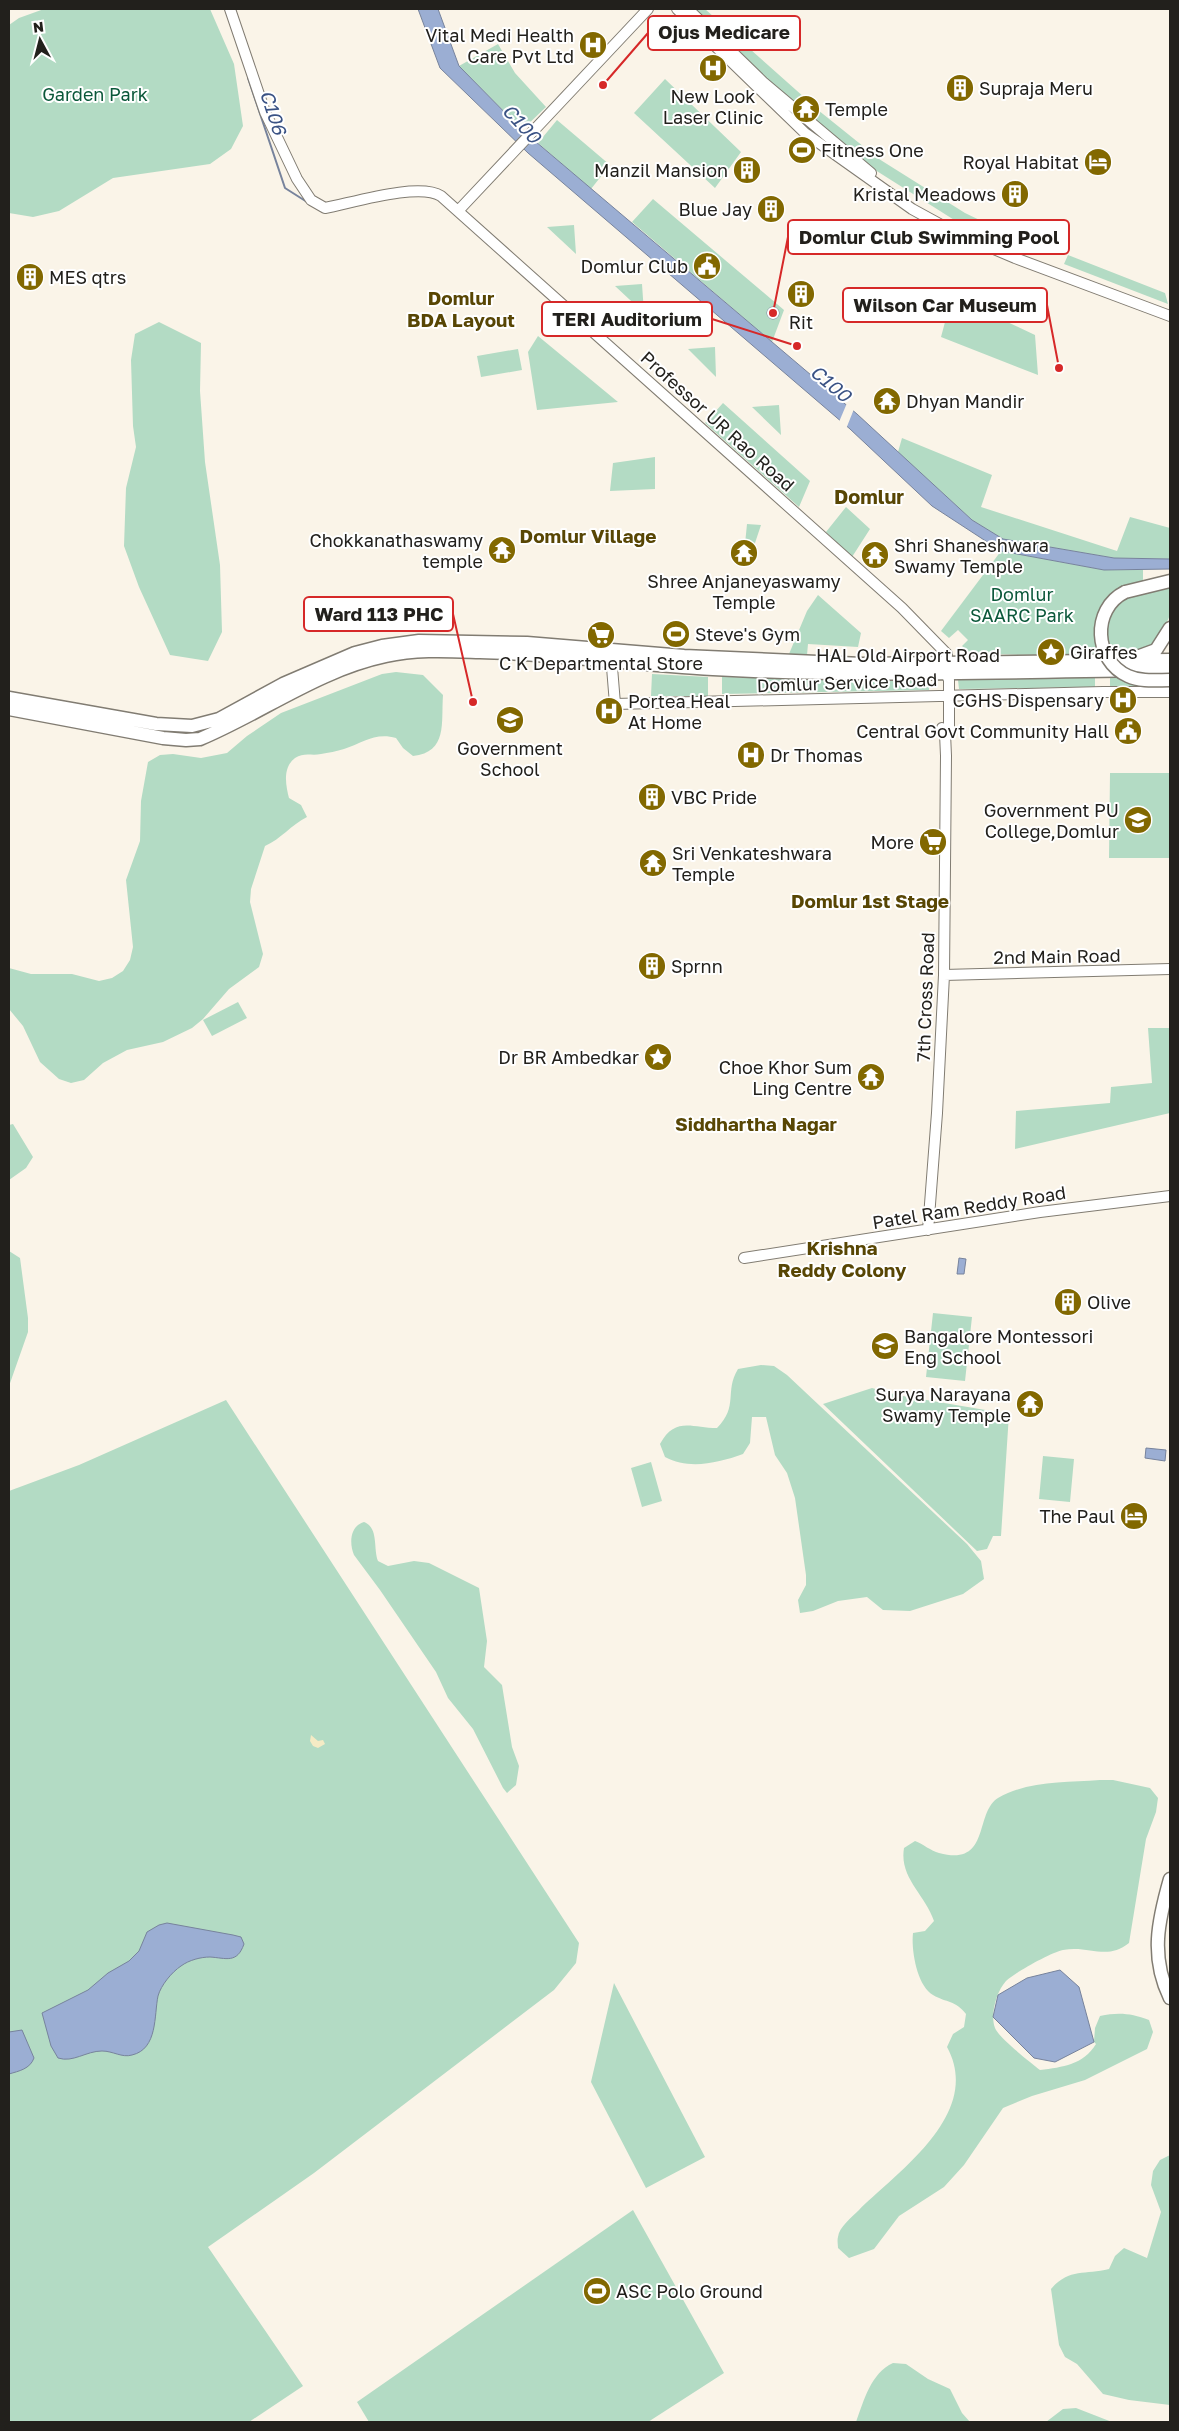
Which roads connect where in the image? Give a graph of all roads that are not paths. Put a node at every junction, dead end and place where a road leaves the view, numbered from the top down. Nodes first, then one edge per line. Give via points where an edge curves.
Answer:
1 (230, 9) edge
2 (648, 9) edge
3 (677, 9) edge
4 (688, 9) edge
5 (458, 211) junction
6 (1170, 309) edge
7 (1170, 316) edge
8 (1170, 581) edge
9 (1170, 628) edge
10 (611, 654) junction
11 (1170, 660) edge
12 (1120, 661) junction
13 (947, 668) junction
14 (1170, 670) edge
15 (1170, 680) edge
16 (1170, 692) edge
17 (946, 696) junction
18 (9, 698) edge
19 (9, 709) edge
20 (1170, 970) edge
21 (944, 975) junction
22 (1170, 1196) edge
23 (928, 1230) junction
24 (744, 1258) dead end
25 (1170, 1879) edge
26 (1170, 1998) edge

1 - 5 street, Professor UR Rao Road via 266,112 297,180 311,200 325,208 404,192 435,192
2 - 5 street
3 - 7 street via 806,133 912,209 954,232 1015,258
4 - 6 street via 812,126 870,173 915,202 956,226 1017,253
5 - 13 street, Professor UR Rao Road via 902,608 947,654
8 - 15 main road, bridge via 1119,595 1105,611 1100,635 1102,647 1113,666 1128,676 1142,680
9 - 12 main road via 1149,654
10 - 13 main road, HAL Old Airport Road via 715,670 866,674
10 - 17 street, Domlur Service Road via 616,704
10 - 18 main road, HAL Old Airport Road via 527,643 419,641 382,646 354,653 283,684 219,719 192,726 156,724
10 - 19 main road, HAL Old Airport Road via 425,650 386,656 358,664 286,695 219,731 186,740
11 - 12 main road, HAL Old Airport Road
12 - 13 main road, HAL Old Airport Road
13 - 14 main road, HAL Old Airport Road
13 - 17 street, 7th Cross Road via 942,680
16 - 17 street, Domlur Service Road
17 - 21 street, 7th Cross Road via 942,728 946,734
20 - 21 street, 2nd Main Road
21 - 23 street, 7th Cross Road
22 - 23 street, Patel Ram Reddy Road
23 - 24 street, Patel Ram Reddy Road
25 - 26 main road via 1158,1919 1157,1943 1159,1966

